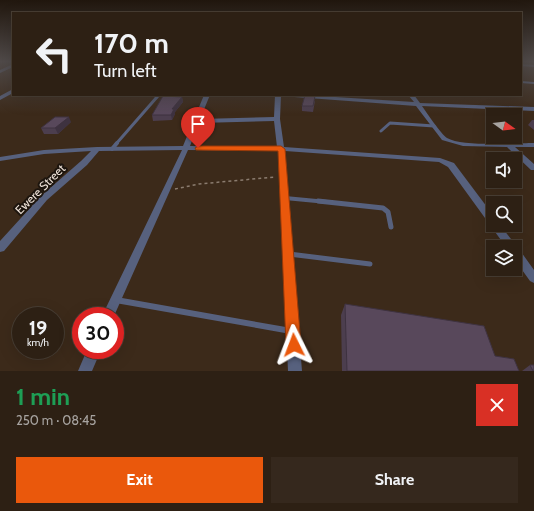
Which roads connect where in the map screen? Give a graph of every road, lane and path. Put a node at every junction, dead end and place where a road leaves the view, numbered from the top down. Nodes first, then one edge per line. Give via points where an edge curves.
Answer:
1 (522, 82) edge
2 (534, 83) edge
3 (12, 92) edge
4 (158, 96) edge
5 (207, 96) edge
6 (280, 96) edge
7 (295, 96) edge
8 (412, 96) edge
9 (0, 98) edge
10 (418, 104) junction
11 (534, 109) edge
12 (277, 119) junction
13 (197, 120) junction
14 (434, 126) junction
15 (381, 131) dead end
16 (508, 145) junction
17 (534, 145) edge
18 (186, 148) junction
19 (97, 149) junction
20 (112, 149) junction
21 (281, 149) junction
22 (0, 159) edge
23 (534, 168) edge
24 (282, 177) junction
25 (164, 193) junction
26 (284, 198) junction
27 (486, 212) edge
28 (391, 227) dead end
29 (0, 248) edge
30 (288, 254) junction
31 (522, 262) edge
32 (370, 264) dead end
33 (534, 278) edge
34 (115, 300) junction
35 (112, 307) edge
36 (293, 332) junction
37 (90, 359) edge
38 (85, 371) edge
39 (295, 371) edge

1 - 2 street
3 - 9 street
4 - 20 lane
5 - 13 street
6 - 12 street
7 - 10 street
8 - 10 street
10 - 11 street
10 - 14 street
12 - 13 street
12 - 21 street
13 - 18 street
14 - 15 lane via 389,124
14 - 16 street via 444,139 450,142
16 - 17 street
16 - 23 street
18 - 20 street
18 - 21 street
18 - 25 street
19 - 20 street
19 - 22 street via 44,152
19 - 29 street, Ewere Street via 44,198
21 - 24 street
21 - 27 street via 446,161
24 - 25 path via 183,186
24 - 26 street
25 - 34 street
26 - 28 lane via 384,208 388,212
26 - 30 street
30 - 32 lane
30 - 36 street
31 - 33 street
34 - 35 street
34 - 36 lane
36 - 39 street
37 - 38 street

